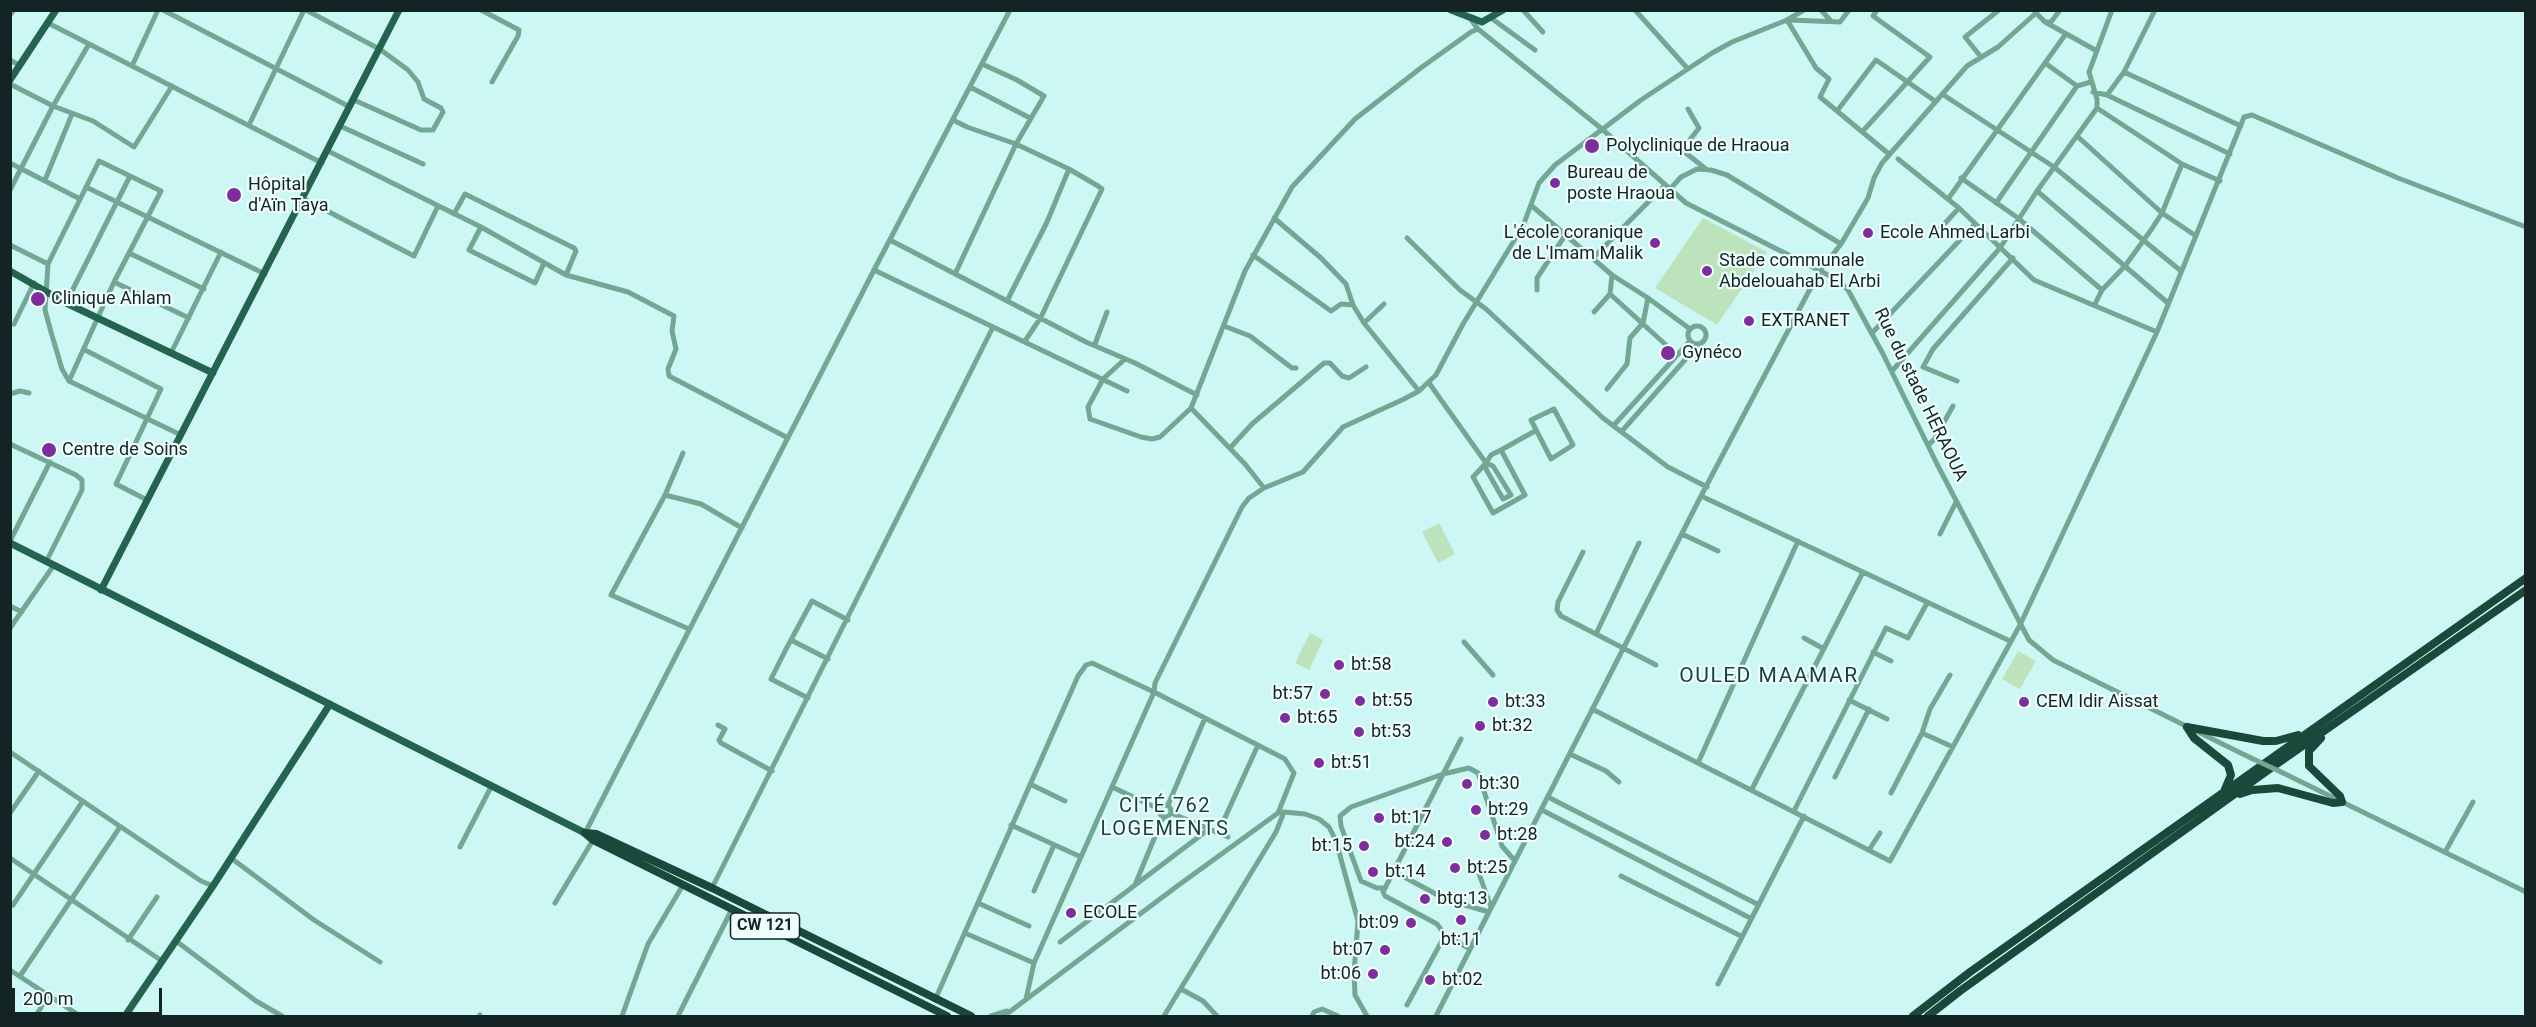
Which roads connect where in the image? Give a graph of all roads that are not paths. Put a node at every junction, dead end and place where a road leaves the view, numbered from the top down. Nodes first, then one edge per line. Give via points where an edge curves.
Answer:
1 (14, 10) edge
2 (56, 10) edge
3 (158, 10) edge
4 (163, 10) edge
5 (305, 10) edge
6 (399, 10) edge
7 (481, 10) edge
8 (1010, 10) edge
9 (1451, 10) edge
10 (1503, 10) edge
11 (1522, 10) edge
12 (1635, 10) edge
13 (1804, 10) edge
14 (1821, 10) edge
15 (1849, 10) edge
16 (1877, 10) edge
17 (1999, 10) edge
18 (2060, 10) edge
19 (2112, 10) edge
20 (2155, 10) edge
21 (2035, 12) edge
22 (10, 15) edge
23 (1491, 18) junction
24 (1787, 20) junction
25 (1830, 20) junction
26 (1473, 21) junction
27 (2045, 22) junction
28 (48, 23) junction
29 (1478, 29) junction
30 (1543, 32) dead end
31 (2065, 35) dead end
32 (88, 44) junction
33 (381, 50) junction
34 (1535, 50) dead end
35 (2097, 51) junction
36 (1981, 57) junction
37 (10, 60) edge
38 (2045, 63) junction
39 (982, 64) junction
40 (19, 65) junction
41 (132, 66) junction
42 (276, 68) junction
43 (1688, 69) junction
44 (2124, 72) junction
45 (10, 82) edge
46 (492, 82) dead end
47 (1909, 82) junction
48 (2091, 82) junction
49 (172, 86) junction
50 (2077, 86) junction
51 (970, 87) junction
52 (2093, 92) junction
53 (1942, 94) junction
54 (2107, 95) junction
55 (1935, 101) junction
56 (352, 104) junction
57 (53, 106) junction
58 (2097, 108) junction
59 (1688, 109) dead end
60 (1837, 111) junction
61 (72, 114) junction
62 (1030, 118) junction
63 (953, 120) junction
64 (249, 125) junction
65 (340, 126) junction
66 (2241, 126) junction
67 (1602, 129) junction
68 (1997, 130) junction
69 (1862, 132) junction
70 (2077, 136) junction
71 (1016, 144) junction
72 (328, 151) junction
73 (2031, 152) junction
74 (1888, 154) junction
75 (2230, 154) junction
76 (1898, 159) dead end
77 (10, 163) edge
78 (322, 163) junction
79 (423, 164) dead end
80 (2182, 164) junction
81 (2054, 167) junction
82 (20, 168) junction
83 (1069, 169) junction
84 (1707, 170) junction
85 (130, 176) junction
86 (1962, 178) junction
87 (45, 180) junction
88 (2220, 181) junction
89 (87, 187) junction
90 (1667, 187) junction
91 (10, 190) edge
92 (2037, 191) junction
93 (80, 199) junction
94 (304, 199) junction
95 (1948, 199) junction
96 (117, 201) junction
97 (1996, 203) junction
98 (438, 206) junction
99 (1532, 206) junction
100 (1959, 208) junction
101 (2162, 213) junction
102 (454, 214) junction
103 (147, 217) junction
104 (1274, 218) junction
105 (2018, 218) junction
106 (1975, 224) junction
107 (481, 227) junction
108 (2526, 227) edge
109 (1936, 233) dead end
110 (1566, 234) junction
111 (2196, 236) junction
112 (1407, 238) dead end
113 (890, 240) junction
114 (2144, 240) junction
115 (1841, 244) junction
116 (10, 245) edge
117 (2000, 248) junction
118 (220, 252) junction
119 (129, 253) junction
120 (1253, 255) junction
121 (1594, 257) junction
122 (2013, 258) junction
123 (544, 263) junction
124 (48, 264) junction
125 (2125, 266) junction
126 (874, 270) junction
127 (10, 271) edge
128 (2181, 271) junction
129 (1819, 272) junction
130 (265, 274) junction
131 (955, 274) junction
132 (566, 275) junction
133 (1612, 275) junction
134 (114, 282) junction
135 (34, 283) junction
136 (204, 288) junction
137 (46, 289) junction
138 (1537, 290) dead end
139 (2102, 290) junction
140 (1610, 294) junction
141 (1648, 298) junction
142 (1007, 301) junction
143 (1476, 302) junction
144 (66, 303) junction
145 (2168, 303) junction
146 (1384, 304) dead end
147 (2095, 304) junction
148 (1353, 305) junction
149 (1107, 312) dead end
150 (1594, 312) dead end
151 (1041, 317) junction
152 (98, 318) junction
153 (189, 318) junction
154 (1364, 323) junction
155 (1643, 323) junction
156 (14, 324) dead end
157 (1224, 326) junction
158 (993, 327) junction
159 (1690, 329) junction
160 (2157, 332) junction
161 (1872, 333) junction
162 (1025, 341) junction
163 (1690, 341) junction
164 (1699, 344) junction
165 (1095, 345) junction
166 (1666, 345) dead end
167 (85, 350) junction
168 (171, 353) junction
169 (1125, 359) junction
170 (1366, 367) dead end
171 (1296, 368) dead end
172 (1892, 371) junction
173 (213, 374) junction
174 (1103, 379) junction
175 (69, 381) junction
176 (1957, 381) dead end
177 (1429, 383) junction
178 (1607, 389) dead end
179 (1419, 391) junction
180 (1127, 392) dead end
181 (29, 393) dead end
182 (10, 394) edge
183 (1197, 395) junction
184 (1953, 406) dead end
185 (1191, 408) junction
186 (148, 417) junction
187 (1614, 425) junction
188 (1535, 431) junction
189 (1622, 431) junction
190 (181, 435) junction
191 (788, 438) junction
192 (10, 444) edge
193 (1928, 445) junction
194 (1230, 448) junction
195 (1501, 450) junction
196 (683, 453) dead end
197 (50, 462) junction
198 (1485, 463) junction
199 (1707, 487) junction
200 (1264, 488) junction
201 (665, 495) junction
202 (1701, 496) junction
203 (147, 500) junction
204 (1956, 502) junction
205 (742, 528) junction
206 (1682, 534) junction
207 (1940, 534) dead end
208 (1798, 541) junction
209 (10, 542) edge
210 (1639, 543) dead end
211 (1718, 551) dead end
212 (1583, 552) dead end
213 (50, 563) junction
214 (1863, 572) junction
215 (2526, 578) edge
216 (101, 590) junction
217 (2526, 590) edge
218 (1928, 603) junction
219 (10, 606) edge
220 (22, 612) junction
221 (848, 620) junction
222 (2020, 625) junction
223 (10, 628) edge
224 (689, 629) junction
225 (1596, 634) junction
226 (1804, 638) dead end
227 (791, 640) junction
228 (2010, 641) junction
229 (1464, 642) dead end
230 (1623, 648) junction
231 (1824, 649) junction
232 (1873, 652) junction
233 (828, 659) junction
234 (1891, 661) dead end
235 (1656, 665) dead end
236 (1493, 675) dead end
237 (1950, 675) dead end
238 (1154, 692) junction
239 (808, 698) junction
240 (1849, 700) junction
241 (330, 704) junction
242 (1869, 709) junction
243 (1593, 710) junction
244 (2343, 717) junction
245 (1205, 718) junction
246 (1887, 719) dead end
247 (718, 725) dead end
248 (2187, 727) junction
249 (2307, 732) junction
250 (1922, 733) junction
251 (1461, 739) dead end
252 (1258, 745) junction
253 (1953, 747) junction
254 (10, 752) edge
255 (1570, 754) junction
256 (1698, 763) junction
257 (39, 771) junction
258 (772, 771) junction
259 (1443, 774) junction
260 (1836, 777) dead end
261 (1619, 782) dead end
262 (1030, 784) junction
263 (491, 787) junction
264 (1112, 788) junction
265 (1752, 789) junction
266 (1891, 793) dead end
267 (2227, 795) junction
268 (1548, 797) junction
269 (83, 801) junction
270 (1065, 801) dead end
271 (2342, 802) junction
272 (2473, 802) dead end
273 (1168, 804) junction
274 (1159, 808) junction
275 (1542, 810) junction
276 (1794, 811) junction
277 (10, 813) edge
278 (1171, 813) junction
279 (1281, 813) junction
280 (1804, 816) junction
281 (1163, 817) junction
282 (1011, 825) junction
283 (120, 827) junction
284 (1209, 829) junction
285 (585, 833) junction
286 (1218, 833) junction
287 (1880, 833) dead end
288 (1228, 837) dead end
289 (592, 840) junction
290 (1054, 845) junction
291 (460, 847) dead end
292 (1869, 850) junction
293 (2445, 852) junction
294 (1081, 857) junction
295 (10, 858) edge
296 (231, 858) junction
297 (1515, 861) junction
298 (1393, 871) junction
299 (1478, 871) dead end
300 (33, 874) junction
301 (1621, 876) dead end
302 (683, 885) junction
303 (1135, 885) junction
304 (213, 886) junction
305 (712, 888) junction
306 (1384, 888) junction
307 (1034, 891) dead end
308 (2526, 892) edge
309 (157, 897) dead end
310 (71, 900) junction
311 (555, 903) dead end
312 (978, 903) junction
313 (1757, 904) junction
314 (13, 905) dead end
315 (732, 909) junction
316 (1490, 910) junction
317 (1750, 918) junction
318 (1029, 926) dead end
319 (965, 933) junction
320 (1445, 934) junction
321 (1741, 936) junction
322 (128, 940) junction
323 (176, 941) junction
324 (1060, 942) dead end
325 (1470, 949) junction
326 (162, 961) junction
327 (381, 962) dead end
328 (1034, 963) junction
329 (10, 970) edge
330 (20, 976) junction
331 (1718, 984) dead end
332 (1182, 989) junction
333 (48, 995) junction
334 (1026, 999) junction
335 (935, 1000) junction
336 (1407, 1005) dead end
337 (1017, 1006) junction
338 (36, 1017) edge
339 (80, 1017) edge
340 (125, 1017) edge
341 (282, 1017) edge
342 (622, 1017) edge
343 (678, 1017) edge
344 (947, 1017) edge
345 (971, 1017) edge
346 (991, 1017) edge
347 (1004, 1017) edge
348 (1012, 1017) edge
349 (1164, 1017) edge
350 (1217, 1017) edge
351 (1312, 1017) edge
352 (1338, 1017) edge
353 (1367, 1017) edge
354 (1436, 1017) edge
355 (1912, 1017) edge
356 (1928, 1017) edge

1 - 22 street
2 - 28 main road
3 - 41 street
4 - 42 street
5 - 33 street
5 - 42 street
6 - 33 main road
7 - 46 street via 519,30
8 - 39 street
9 - 26 main road
10 - 23 main road
11 - 30 street
12 - 43 street
13 - 24 street
14 - 25 street
15 - 25 street via 1843,20
16 - 47 street via 1873,16 1930,57
17 - 36 street via 1965,37
18 - 27 street via 2050,22
19 - 35 street
20 - 44 street
21 - 27 street
21 - 36 street via 1998,47
23 - 26 main road
23 - 34 street
24 - 25 street
24 - 43 street via 1732,42
24 - 60 street via 1816,68 1829,79 1820,97
26 - 29 street, Rue du stade HERAOUA
27 - 35 street
28 - 32 street
28 - 40 main road
29 - 67 street, Rue du stade HERAOUA
29 - 104 street via 1355,119 1292,187
31 - 38 street
32 - 41 street
32 - 57 street
33 - 56 main road
33 - 56 street via 414,74 426,101 443,109 434,128 421,130
35 - 48 street via 2089,72
36 - 53 street via 1967,66
37 - 40 street
38 - 50 street
38 - 68 street
39 - 51 street
39 - 62 street via 1044,96
40 - 45 main road
41 - 49 street
42 - 56 street
42 - 64 street
43 - 67 street
44 - 54 street
44 - 66 street
45 - 57 street
47 - 55 street
47 - 60 street via 1876,60
47 - 69 street
48 - 50 street
48 - 52 street
49 - 61 street via 134,147 93,121
49 - 64 street
50 - 73 street
51 - 62 street
51 - 63 street
52 - 54 street
52 - 58 street
53 - 55 street
53 - 68 street
54 - 75 street
55 - 74 street
56 - 65 main road
57 - 61 street
57 - 82 street
58 - 70 street
58 - 80 street
59 - 84 street via 1699,129 1682,150
60 - 69 street
61 - 87 street
62 - 71 street
63 - 71 street
63 - 113 street
64 - 78 street
65 - 72 main road
65 - 79 street
66 - 75 street
66 - 108 street via 2244,117 2252,115 2398,178
67 - 90 street, Rue du stade HERAOUA
67 - 99 street via 1543,178
68 - 73 street
68 - 86 street
69 - 74 street
70 - 81 street
70 - 101 street
71 - 83 street
71 - 131 street
72 - 78 main road
72 - 98 street
73 - 81 street
73 - 97 street
74 - 115 street via 1874,178 1869,198
75 - 88 street
76 - 95 street
77 - 82 street
78 - 94 main road
80 - 88 street
80 - 101 street
81 - 92 street
81 - 114 street
82 - 87 street
82 - 91 street
83 - 142 street
83 - 151 street via 1102,189
84 - 90 street via 1697,170
84 - 115 street via 1727,175
85 - 89 street via 99,161
85 - 96 street
85 - 103 street via 161,191
86 - 95 street
86 - 97 street
87 - 93 street
88 - 111 street
89 - 93 street
89 - 96 street
90 - 121 street
90 - 129 street, Rue du stade HERAOUA via 1686,203
92 - 105 street
92 - 125 street
93 - 124 street
94 - 98 street via 414,256
94 - 130 main road
95 - 100 street
96 - 103 street
96 - 144 street
97 - 105 street
98 - 102 street
99 - 110 street
99 - 143 street
100 - 106 street
100 - 109 street
101 - 111 street
101 - 114 street
102 - 107 street
102 - 132 street via 465,194 574,248
103 - 118 street
103 - 119 street
104 - 120 street
104 - 148 street via 1346,284
105 - 117 street
105 - 139 street
106 - 117 street
106 - 161 street
107 - 123 street
107 - 123 street via 469,250 535,284
110 - 121 street
110 - 138 street via 1537,278
111 - 128 street
112 - 143 street
113 - 126 street
113 - 131 street
114 - 125 street
114 - 128 street
115 - 129 street
116 - 124 street
117 - 122 street
117 - 172 street
118 - 130 street
118 - 136 street
119 - 134 street
119 - 136 street
120 - 148 street via 1331,311 1341,304
120 - 157 street
121 - 133 street
122 - 147 street via 2034,280
122 - 176 street via 1933,350 1923,367
123 - 132 street
124 - 137 street
125 - 139 street
125 - 145 street
126 - 158 street
126 - 191 street
127 - 135 main road
128 - 145 street
129 - 161 street, Rue du stade HERAOUA via 1838,280 1848,290
129 - 199 street
130 - 173 main road
131 - 142 street
132 - 191 street via 628,292 674,316 676,348 669,376
133 - 140 street
133 - 141 street
134 - 152 street
134 - 153 street
135 - 137 main road
135 - 156 street
136 - 153 street
137 - 144 main road
137 - 175 street via 45,310
139 - 147 street
140 - 150 street
140 - 155 street
141 - 155 street
141 - 159 street
142 - 151 street
143 - 177 street
143 - 187 street
144 - 152 main road
145 - 160 street
146 - 154 street
147 - 160 street
148 - 154 street
149 - 165 street
151 - 162 street
151 - 165 street
152 - 167 street
152 - 168 main road
153 - 168 street
154 - 179 street
155 - 166 street
155 - 178 street via 1630,338 1627,364
157 - 171 street via 1250,336
157 - 183 street
158 - 162 street
158 - 221 street
159 - 163 street
159 - 164 street via 1700,326 1705,331 1705,339
160 - 222 street
161 - 172 street, Rue du stade HERAOUA
162 - 174 street
163 - 164 street
163 - 187 street
164 - 189 street
165 - 169 street
167 - 175 street
167 - 186 street via 161,389
168 - 173 main road
169 - 174 street
169 - 183 street
170 - 194 street via 1348,378 1330,363 1324,363 1252,424
172 - 193 street, Rue du stade HERAOUA
173 - 190 main road
174 - 180 street
174 - 185 street via 1088,407 1090,419 1141,437 1160,437
175 - 186 street
177 - 179 street
177 - 198 street
179 - 200 street via 1343,427 1303,472
181 - 182 street
183 - 185 street
184 - 193 street
185 - 194 street
186 - 190 street
186 - 203 street via 116,484
187 - 189 street
188 - 188 street via 1531,419 1554,409 1573,447 1550,459
188 - 195 street
189 - 199 street via 1668,467
190 - 203 main road
191 - 205 street
192 - 197 street
193 - 204 street, Rue du stade HERAOUA
194 - 200 street
195 - 198 street
195 - 198 street via 1525,495 1493,513 1473,477
196 - 201 street
197 - 209 street
197 - 213 street via 80,477 82,486
198 - 198 street via 1503,499 1511,495 1493,466
199 - 202 street
200 - 238 street via 1242,507
201 - 205 street via 701,504
201 - 224 street via 611,595
202 - 206 street
202 - 208 street
203 - 216 main road
204 - 207 street
204 - 222 street, Rue du stade HERAOUA
205 - 224 street
206 - 211 street
206 - 230 street
208 - 214 street
208 - 256 street
209 - 213 main road, CW 121
210 - 225 street
212 - 225 street via 1557,609 1561,616
213 - 216 main road, CW 121
213 - 220 street
214 - 218 street
214 - 231 street
215 - 249 highway
216 - 241 main road, CW 121
217 - 244 highway
218 - 228 street
218 - 232 street via 1908,638 1886,628
219 - 220 street
220 - 223 street
221 - 227 street via 812,601
221 - 233 street
222 - 228 street
222 - 248 street, Rue du stade HERAOUA via 2029,640 2053,660
224 - 285 street
225 - 230 street
226 - 231 street
227 - 233 street
227 - 239 street via 771,679
228 - 253 street
229 - 236 street
230 - 235 street
230 - 243 street
231 - 265 street
232 - 234 street
232 - 240 street
233 - 239 street
237 - 250 street via 1930,709
238 - 245 street
238 - 262 street via 1098,665 1086,665
238 - 264 street
239 - 258 street
240 - 242 street
240 - 276 street
241 - 263 main road, CW 121
241 - 296 main road
242 - 246 street
242 - 260 street
243 - 255 street
243 - 256 street
244 - 267 highway
244 - 271 highway via 2309,751 2308,758 2313,771
245 - 252 street
245 - 273 street
247 - 258 street via 725,729 721,744
248 - 249 highway via 2263,741
248 - 267 highway via 2194,738 2228,765
248 - 271 street, Rue du stade HERAOUA, bridge
249 - 267 highway
250 - 253 street
250 - 266 street
251 - 259 street
252 - 279 street via 1285,759 1294,773
252 - 286 street
253 - 292 street via 1890,861
254 - 257 street
255 - 261 street via 1606,771
255 - 268 street
256 - 265 street
257 - 269 street
257 - 277 street
258 - 305 street
259 - 297 street via 1468,768 1478,773 1502,846
259 - 298 street
259 - 306 street via 1351,807 1340,816 1361,881
262 - 270 street
262 - 282 street
263 - 285 main road, CW 121
263 - 291 street
264 - 274 street
264 - 294 street
265 - 276 street
267 - 271 highway via 2268,787
267 - 355 highway via 1970,972
267 - 356 highway
268 - 275 street
268 - 313 street
269 - 283 street
269 - 300 street
271 - 293 street, Rue du stade HERAOUA
272 - 293 street
273 - 274 street
273 - 278 street
274 - 281 street
275 - 297 street
275 - 317 street
276 - 280 street
278 - 281 street
278 - 284 street
279 - 332 street via 1276,832
279 - 334 street
279 - 353 street via 1319,819 1329,827 1336,841 1358,921 1355,995
280 - 292 street
280 - 313 street
281 - 303 street
282 - 290 street
282 - 312 street
283 - 304 street
283 - 310 street
284 - 286 street
284 - 303 street
285 - 289 highway, CW 121
285 - 305 highway via 596,834
286 - 288 street
287 - 292 street
289 - 302 highway, CW 121
289 - 311 street
290 - 294 street
290 - 307 street
293 - 308 street, Rue du stade HERAOUA
294 - 328 street
295 - 300 street
296 - 304 main road
296 - 327 street via 314,920
297 - 316 street
298 - 306 street
298 - 316 street via 1447,900
299 - 316 street
300 - 310 street
300 - 314 street
301 - 321 street
302 - 315 highway, CW 121
302 - 342 street via 648,944
303 - 324 street
304 - 323 main road
305 - 335 highway
306 - 320 street via 1385,896 1437,924
309 - 322 street
310 - 322 street
310 - 330 street
312 - 318 street
312 - 319 street
313 - 317 street
315 - 343 street
315 - 344 highway, CW 121
316 - 325 street
317 - 321 street
319 - 328 street
319 - 335 street
320 - 325 street
320 - 336 street
321 - 331 street
322 - 326 street
323 - 326 main road
323 - 341 street
325 - 354 street
326 - 340 main road
328 - 334 street
329 - 330 street
330 - 333 street
332 - 349 street
332 - 350 street via 1203,1001
333 - 338 street
333 - 339 street
334 - 337 street
335 - 345 highway
337 - 346 street
337 - 347 street
337 - 348 street
351 - 352 street via 1322,1009

